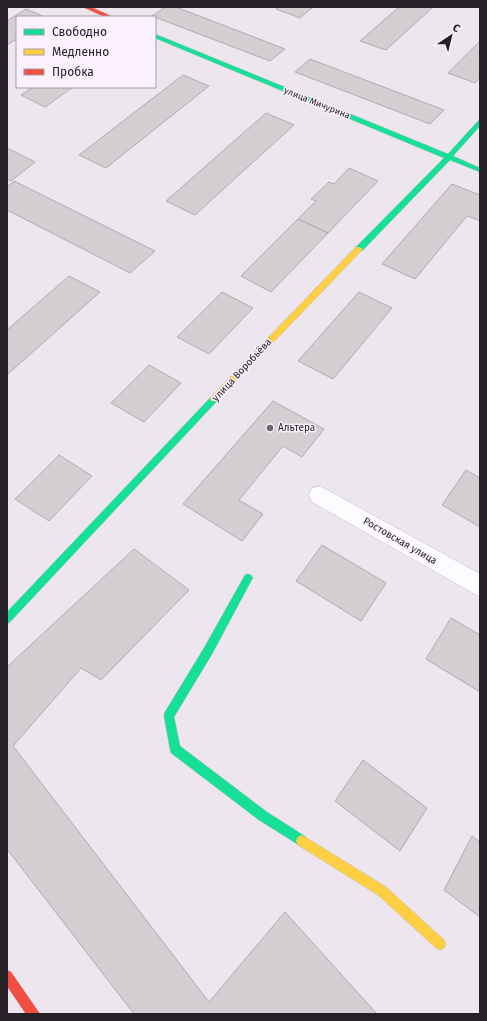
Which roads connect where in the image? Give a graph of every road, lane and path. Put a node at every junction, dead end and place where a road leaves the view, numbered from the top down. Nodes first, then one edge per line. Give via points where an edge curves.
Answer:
1 (86, 7) edge
2 (108, 16) edge
3 (156, 36) edge
4 (480, 122) edge
5 (449, 158) junction
6 (480, 170) edge
7 (320, 495) dead end
8 (248, 578) dead end
9 (480, 586) edge
10 (7, 619) edge
11 (440, 944) dead end
12 (7, 976) edge
13 (34, 1014) edge

1 - 2 street
3 - 5 street, улица Мичурина
4 - 5 street, улица Воробьёва
5 - 6 street, улица Мичурина
5 - 10 street, улица Воробьёва via 294,314
7 - 9 street, Ростовская улица
8 - 11 street via 169,716 175,749 263,816 382,891
12 - 13 street

